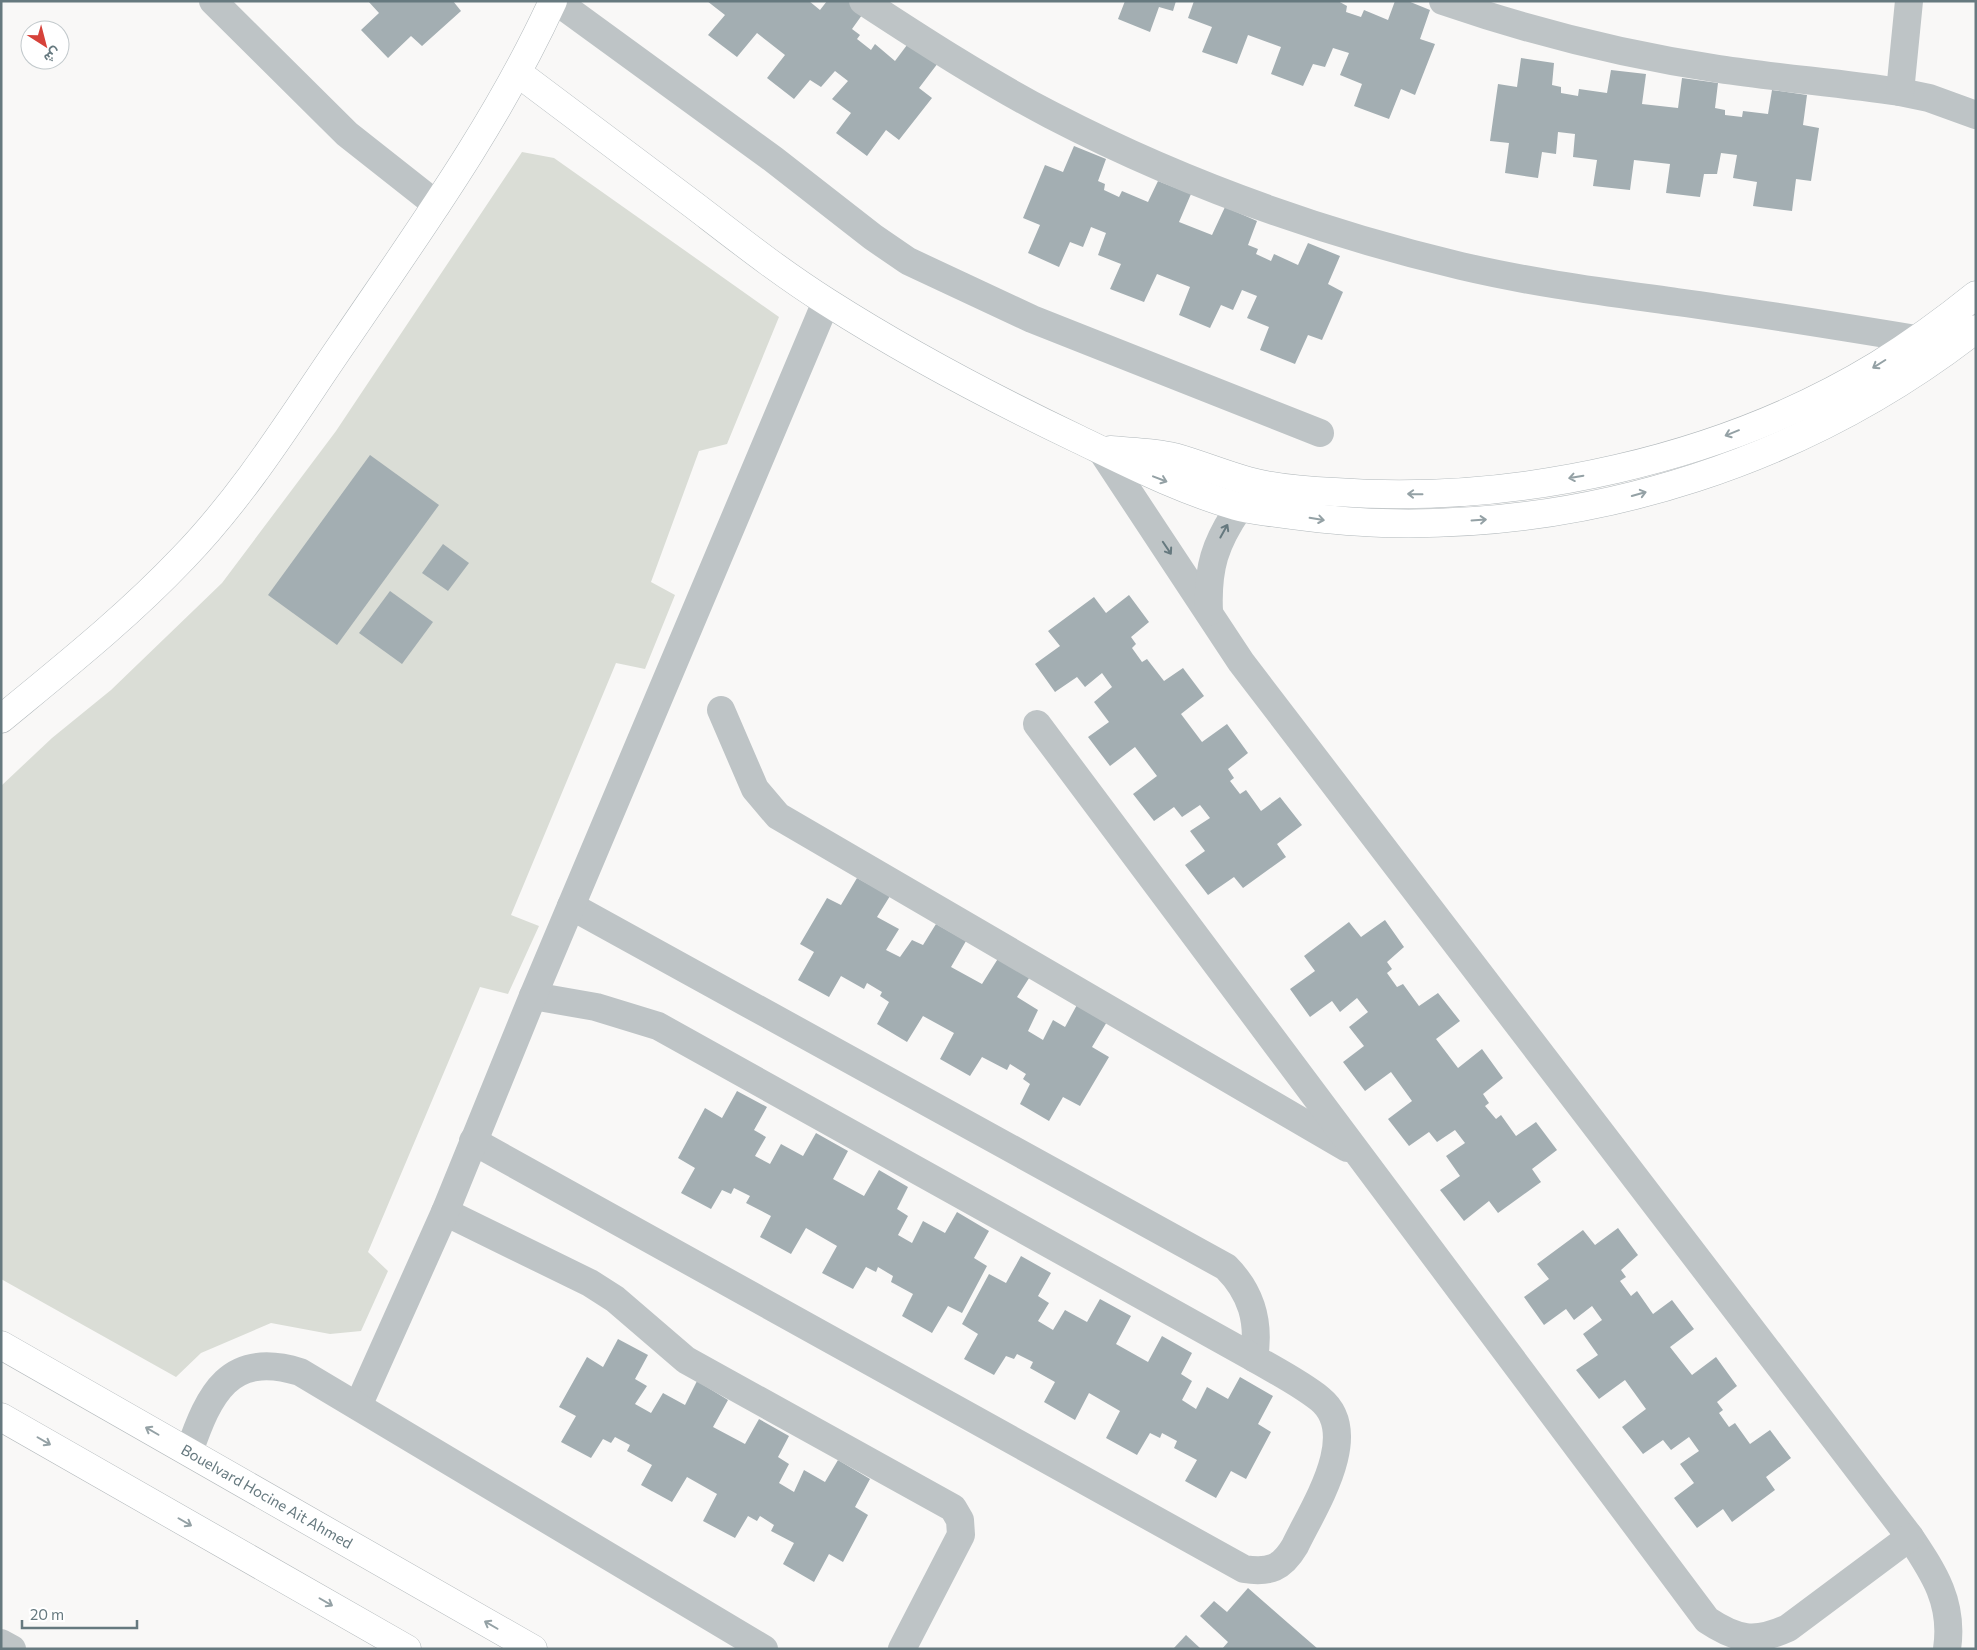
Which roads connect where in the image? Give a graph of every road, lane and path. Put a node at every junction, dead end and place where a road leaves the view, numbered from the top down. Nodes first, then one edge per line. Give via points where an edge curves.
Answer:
1 (213, 1) edge
2 (555, 1) edge
3 (863, 1) edge
4 (1443, 1) edge
5 (1909, 1) edge
6 (518, 73) junction
7 (1900, 92) junction
8 (1976, 115) edge
9 (437, 205) junction
10 (1976, 295) edge
11 (826, 302) junction
12 (1976, 329) edge
13 (1916, 339) junction
14 (1320, 433) dead end
15 (1101, 450) junction
16 (1239, 508) junction
17 (1209, 612) junction
18 (721, 710) dead end
19 (1, 719) edge
20 (1038, 724) dead end
21 (571, 906) junction
22 (533, 996) junction
23 (474, 1142) junction
24 (1357, 1154) junction
25 (445, 1212) junction
26 (1, 1345) edge
27 (1254, 1358) junction
28 (358, 1406) junction
29 (1, 1417) edge
30 (189, 1452) junction
31 (1910, 1536) junction
32 (1, 1643) edge
33 (12, 1649) edge
34 (407, 1649) edge
35 (533, 1649) edge
36 (764, 1649) edge
37 (902, 1649) edge
38 (1948, 1649) edge

1 - 9 street via 347,134
2 - 6 street
2 - 14 street via 908,261 1032,319
3 - 13 street via 956,61 1060,119 1150,162 1252,203 1356,238 1462,266 1570,288
4 - 7 street via 1561,37 1640,55 1720,69
5 - 7 street
6 - 9 street
6 - 11 street
7 - 8 street via 1929,98
9 - 19 street via 248,481 217,520 112,627
10 - 13 street
11 - 15 street via 948,373
11 - 21 street
16 -> 12 street via 1332,522 1427,524 1522,517 1616,501 1708,475 1797,439 1882,395
13 -> 15 street via 1878,365 1794,408 1706,444 1615,470 1522,487 1428,495 1334,492 1250,482 1160,454
15 -> 16 street via 1146,473
15 -> 17 street
17 -> 16 street via 1208,584 1213,557 1223,532
17 - 31 street via 1241,662
18 - 24 street via 755,789 778,816
20 - 24 street
21 - 22 street
21 - 27 street via 1226,1267 1237,1279 1253,1308 1257,1342
22 - 23 street
22 - 27 street via 596,1007 658,1026
23 - 25 street
23 - 27 street via 1244,1568 1260,1571 1274,1568 1287,1559 1295,1546 1336,1458 1339,1437 1334,1416 1322,1400
24 - 31 street via 1707,1620 1725,1632 1746,1638 1768,1637 1788,1628
25 - 28 street
25 - 37 street via 590,1283 615,1299 686,1360 953,1508 960,1520 961,1535
30 -> 26 street, Bouelvard Hocine Ait Ahmed
28 - 30 street via 300,1372 281,1366 251,1368 224,1381 211,1397
28 - 36 street
29 -> 34 street
35 -> 30 street, Bouelvard Hocine Ait Ahmed
31 - 38 street via 1935,1574 1946,1603 1950,1634
32 - 33 street

